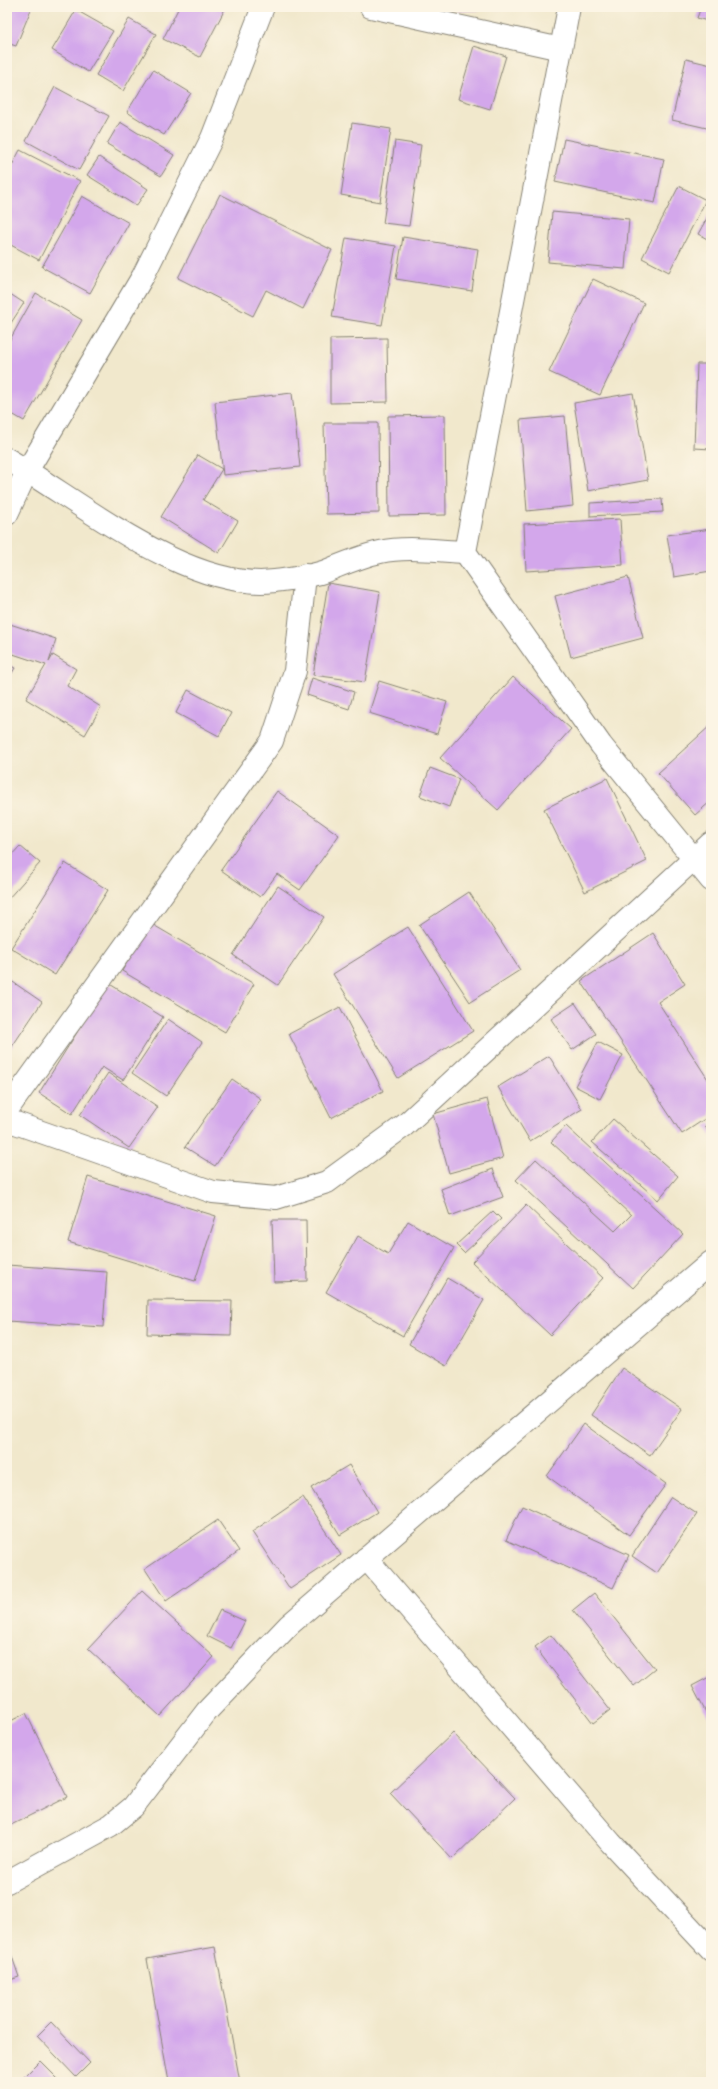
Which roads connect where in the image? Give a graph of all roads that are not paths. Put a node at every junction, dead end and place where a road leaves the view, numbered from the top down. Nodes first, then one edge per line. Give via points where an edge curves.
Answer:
1 (263, 7) edge
2 (371, 7) edge
3 (569, 7) edge
4 (560, 49) junction
5 (7, 459) edge
6 (27, 471) junction
7 (7, 514) edge
8 (464, 552) junction
9 (305, 575) junction
10 (711, 843) edge
11 (694, 860) junction
12 (711, 880) edge
13 (7, 1110) edge
14 (7, 1120) edge
15 (711, 1262) edge
16 (366, 1558) junction
17 (7, 1882) edge
18 (711, 1950) edge

1 - 6 street via 212,138 143,276
2 - 4 street
3 - 4 street
4 - 8 street
5 - 6 street
6 - 7 street
6 - 9 street via 160,553 213,574 239,581 274,581
8 - 9 street via 380,552 320,573
8 - 11 street via 601,745
9 - 13 street via 295,671 272,741
10 - 11 street
11 - 12 street
11 - 14 street via 405,1125 327,1182 276,1198 213,1192
15 - 16 street
16 - 17 street via 289,1625 216,1701 133,1807 111,1825
16 - 18 street via 606,1837

